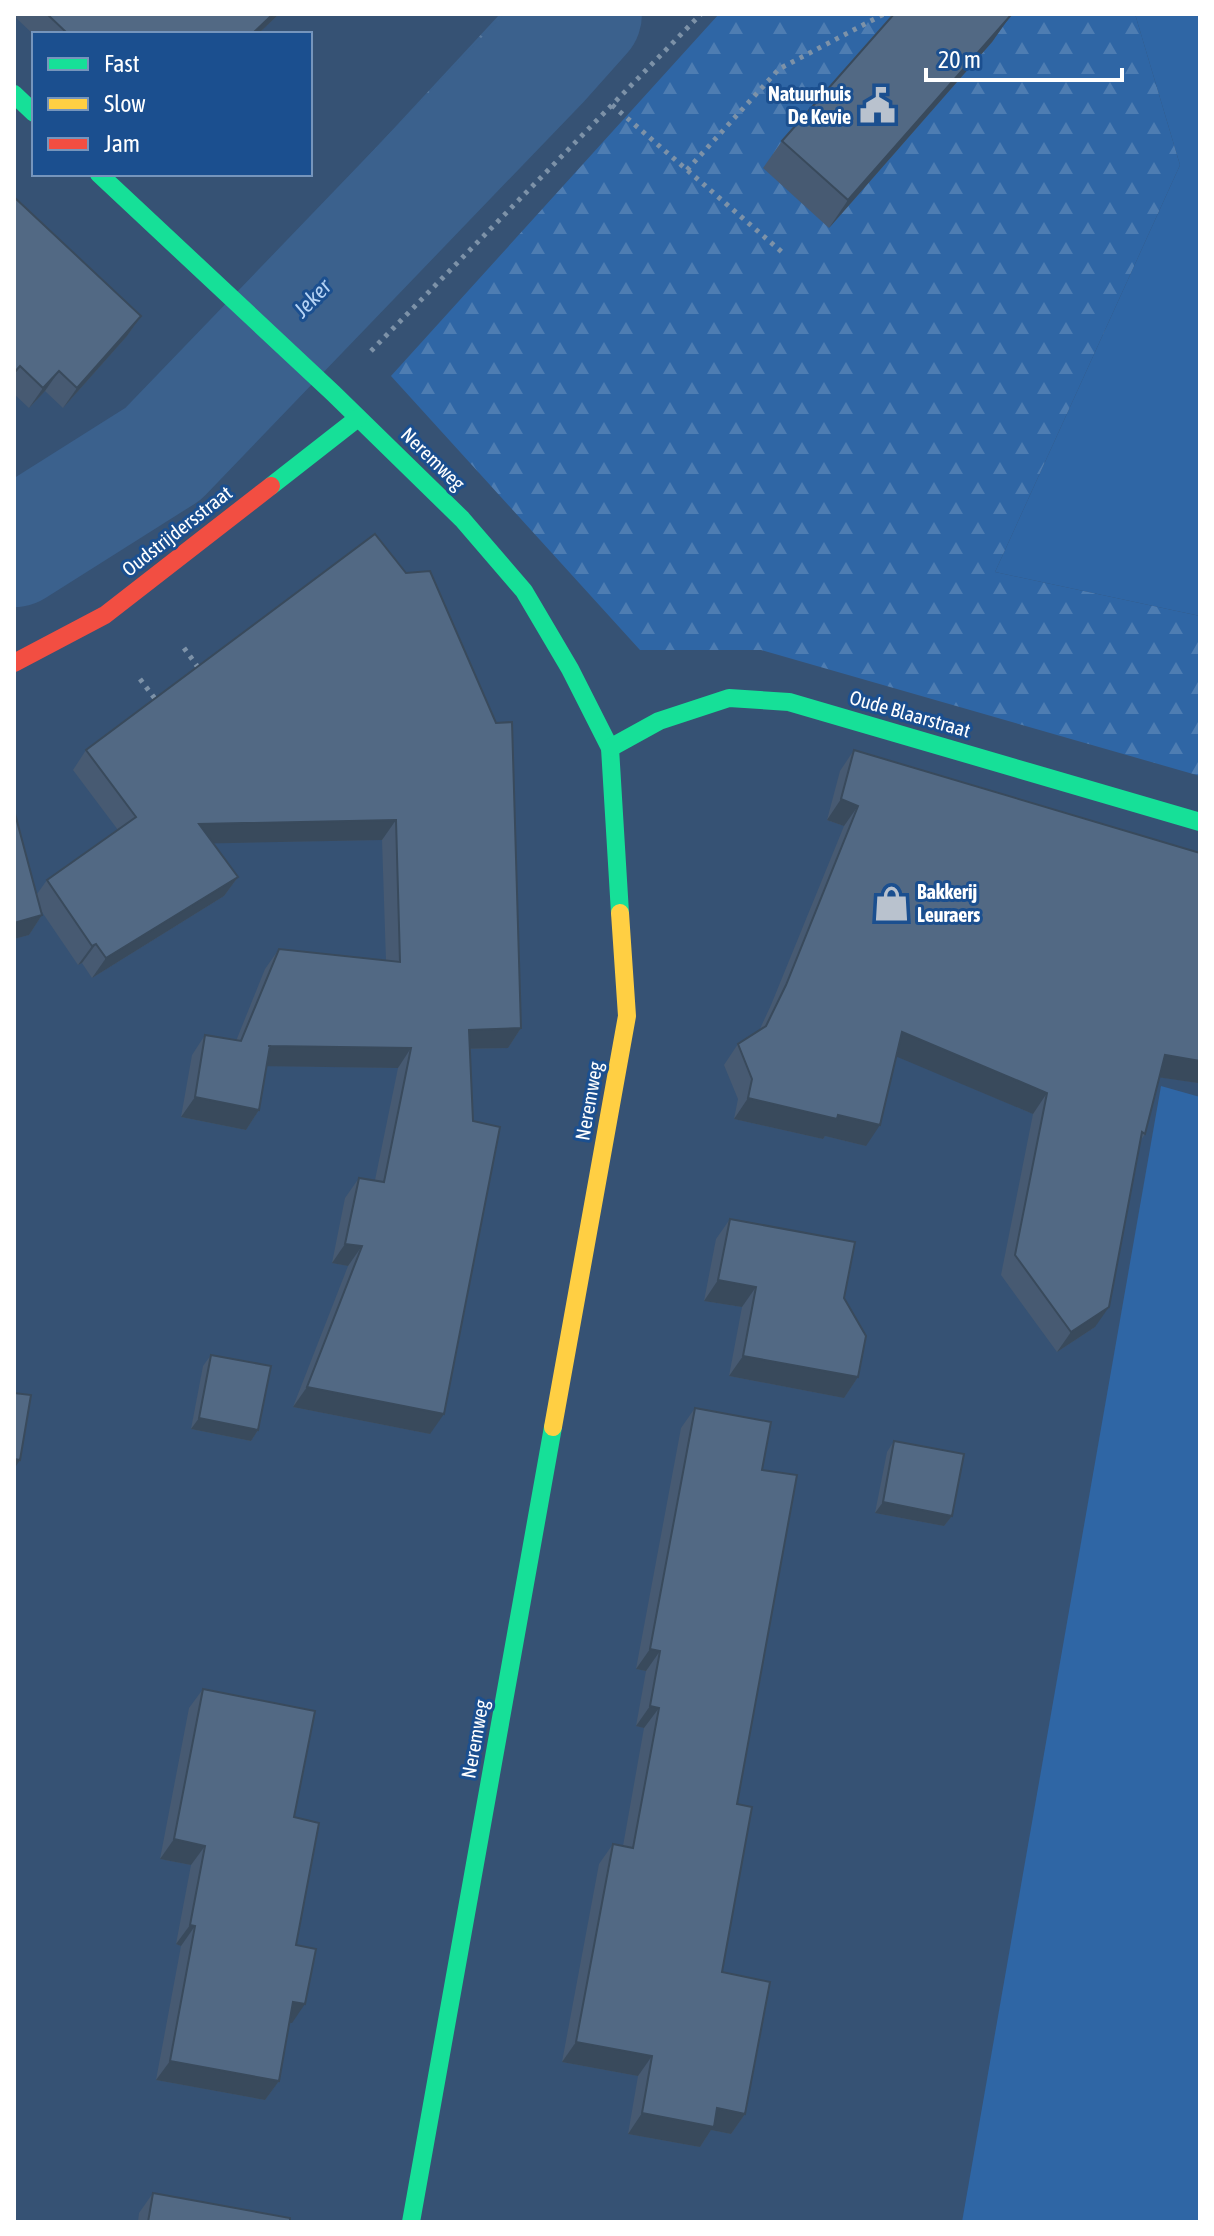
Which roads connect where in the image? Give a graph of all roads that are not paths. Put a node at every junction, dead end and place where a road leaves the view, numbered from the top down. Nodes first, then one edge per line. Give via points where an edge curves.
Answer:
1 (14, 94) edge
2 (32, 111) edge
3 (101, 176) edge
4 (358, 418) junction
5 (14, 663) edge
6 (610, 748) junction
7 (1200, 822) edge
8 (411, 2222) edge

1 - 2 street
3 - 4 street, Neremweg
4 - 5 street, Oudstrijdersstraat via 105,615
4 - 6 street, Neremweg via 462,519 524,591
6 - 7 street, Oude Blaarstraat via 659,721 729,698 789,702
6 - 8 street, Neremweg via 627,1016

